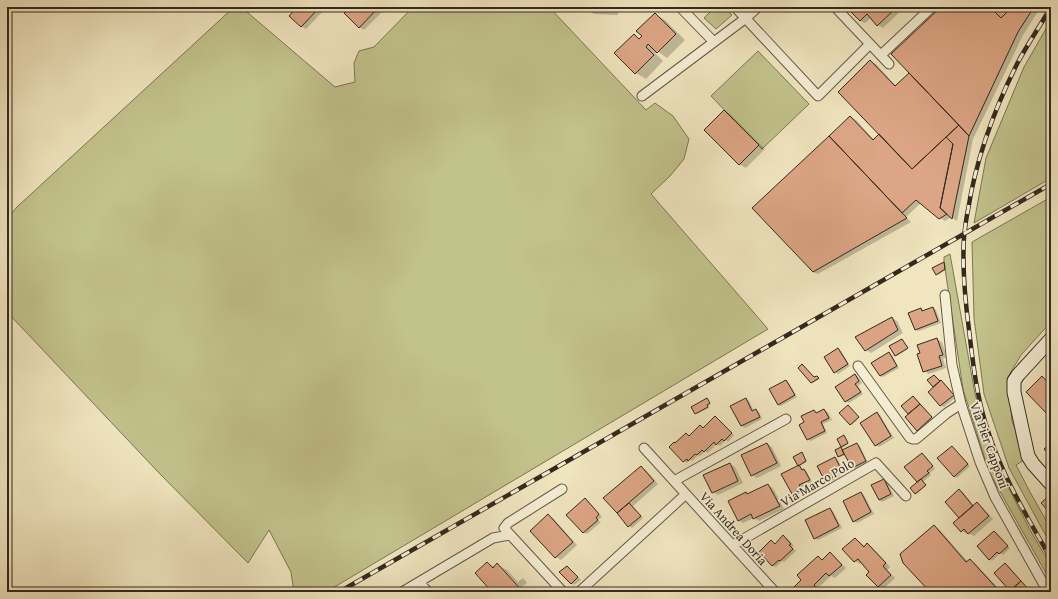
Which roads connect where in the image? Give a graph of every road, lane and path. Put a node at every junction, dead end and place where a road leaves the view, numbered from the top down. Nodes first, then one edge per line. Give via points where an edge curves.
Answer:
1 (680, 7) edge
2 (735, 7) edge
3 (758, 7) edge
4 (835, 7) edge
5 (932, 7) edge
6 (746, 18) junction
7 (714, 42) junction
8 (870, 44) junction
9 (881, 55) junction
10 (889, 64) dead end
11 (642, 96) dead end
12 (945, 295) dead end
13 (1051, 339) edge
14 (858, 366) dead end
15 (961, 404) junction
16 (786, 419) dead end
17 (644, 448) dead end
18 (674, 481) junction
19 (1051, 484) edge
20 (562, 489) dead end
21 (686, 494) junction
22 (906, 496) dead end
23 (510, 535) junction
24 (733, 545) junction
25 (419, 582) junction
26 (402, 592) edge
27 (428, 592) edge
28 (563, 592) edge
29 (579, 592) edge
30 (775, 592) edge
31 (1048, 592) edge

1 - 7 street
2 - 6 street
3 - 6 street
4 - 8 street
5 - 9 street
6 - 7 street
6 - 8 street via 818,96
7 - 11 street
8 - 9 street
9 - 10 street
12 - 15 street, Via Pier Capponi via 952,365
13 - 19 street via 1014,381 1014,392 1028,456
14 - 15 street via 910,438 916,439 946,413
15 - 31 street, Via Pier Capponi via 980,462 995,497
16 - 18 street
17 - 18 street, Via Andrea Doria
18 - 21 street, Via Andrea Doria
20 - 23 street via 508,523 504,528
21 - 24 street, Via Andrea Doria
21 - 29 street
22 - 24 street, Via Marco Polo via 876,463
23 - 25 street via 493,538
23 - 28 street
24 - 30 street, Via Andrea Doria
25 - 26 street
25 - 27 street

